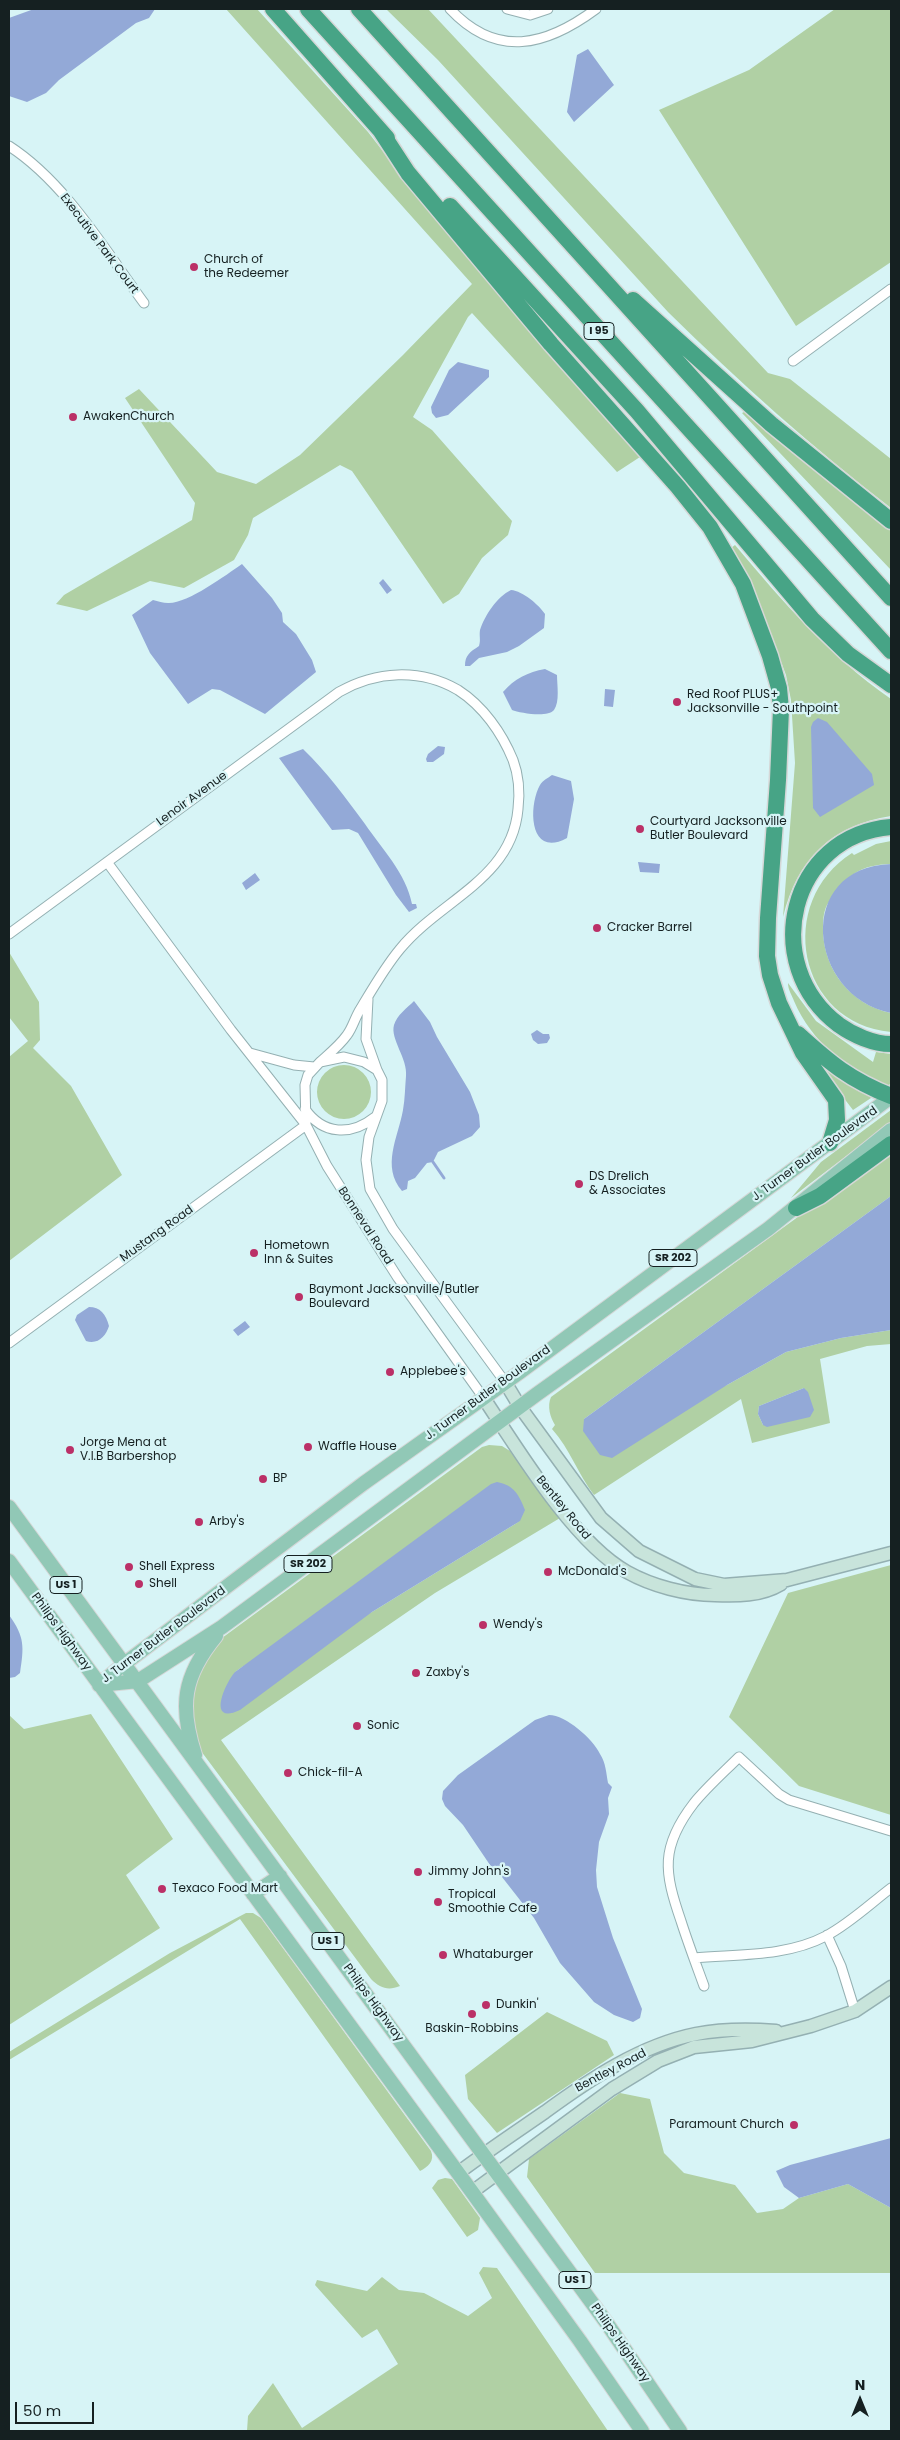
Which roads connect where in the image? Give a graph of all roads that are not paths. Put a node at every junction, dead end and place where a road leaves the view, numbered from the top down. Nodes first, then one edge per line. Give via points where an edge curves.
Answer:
1 (273, 9) edge
2 (308, 9) edge
3 (358, 9) edge
4 (450, 9) edge
5 (507, 9) edge
6 (548, 9) edge
7 (596, 9) edge
8 (380, 130) junction
9 (9, 146) edge
10 (570, 243) junction
11 (891, 289) edge
12 (144, 303) dead end
13 (793, 361) dead end
14 (891, 521) edge
15 (891, 598) edge
16 (891, 651) edge
17 (891, 685) edge
18 (891, 827) edge
19 (107, 862) junction
20 (9, 934) edge
21 (368, 1000) junction
22 (792, 1029) junction
23 (891, 1044) edge
24 (250, 1053) junction
25 (317, 1064) junction
26 (377, 1070) junction
27 (891, 1097) edge
28 (305, 1108) junction
29 (375, 1118) junction
30 (306, 1125) junction
31 (891, 1130) edge
32 (830, 1143) junction
33 (891, 1144) edge
34 (796, 1208) junction
35 (9, 1343) edge
36 (505, 1382) junction
37 (483, 1397) junction
38 (520, 1407) junction
39 (499, 1422) junction
40 (9, 1506) edge
41 (891, 1552) edge
42 (9, 1561) edge
43 (787, 1580) junction
44 (222, 1628) junction
45 (124, 1664) junction
46 (138, 1681) junction
47 (99, 1685) junction
48 (199, 1768) junction
49 (891, 1831) edge
50 (280, 1876) junction
51 (891, 1888) edge
52 (253, 1894) junction
53 (827, 1935) junction
54 (694, 1958) junction
55 (704, 1986) dead end
56 (891, 1987) edge
57 (855, 2010) junction
58 (788, 2032) junction
59 (483, 2154) junction
60 (458, 2173) junction
61 (497, 2173) junction
62 (472, 2192) junction
63 (642, 2431) edge
64 (680, 2431) edge

1 - 8 highway
2 - 16 highway, I 95
3 - 10 highway
4 - 7 street via 470,27 494,39 512,42 552,36 572,27
5 - 6 street via 530,15
8 - 17 highway via 638,411 812,619 848,654
8 - 22 highway via 408,173 710,527 742,584 756,615 779,688 780,762 767,956 779,1003
9 - 12 street, Executive Park Court via 75,209
10 - 14 highway via 771,424
10 - 15 highway
11 - 13 street
18 - 23 highway via 859,834 822,860 799,897 793,918 792,940 802,982 814,1002 847,1031
19 - 20 street, Lenoir Avenue
19 - 21 street, Lenoir Avenue via 354,683 381,675 411,674 450,686 474,702 499,731 508,750 518,777 519,798 513,835 498,863 473,888 419,928 385,968
19 - 24 street, Bonneval Road
21 - 25 street, Lenoir Avenue via 342,1042
21 - 26 street, Bonneval Road via 366,1039
22 - 27 highway via 844,1074
22 - 32 highway via 803,1053 836,1100 837,1120
24 - 25 street via 294,1065
24 - 30 street, Bonneval Road
25 - 26 street via 344,1057 355,1058
25 - 28 street, Bonneval Road via 308,1075
26 - 29 street, Bonneval Road via 382,1080 382,1101
27 - 32 main road, J. Turner Butler Boulevard / SR 202
28 - 29 street via 316,1122 332,1129 354,1129
28 - 30 street, Bonneval Road
29 - 36 street, Bonneval Road via 368,1137 366,1160 370,1189 393,1229
30 - 35 street, Mustang Road
30 - 37 street, Bonneval Road via 327,1166 398,1278
31 - 34 main road, J. Turner Butler Boulevard / SR 202 via 816,1188
32 - 36 main road, J. Turner Butler Boulevard / SR 202
33 - 34 highway via 820,1196
34 - 38 main road, J. Turner Butler Boulevard / SR 202
36 - 37 main road, J. Turner Butler Boulevard / SR 202
36 - 38 street, Bonneval Road
37 - 39 street, Bonneval Road
37 - 45 main road, J. Turner Butler Boulevard / SR 202
38 - 39 main road, J. Turner Butler Boulevard / SR 202
38 - 43 street, Bentley Road via 600,1518 638,1551 696,1580 724,1585
39 - 43 street, Bentley Road via 584,1537 627,1572 684,1592 706,1595 733,1596 771,1590
39 - 44 main road, J. Turner Butler Boulevard / SR 202
40 - 45 main road, Philips Highway / US 1
41 - 43 street, Bentley Road
42 - 47 main road, Philips Highway / US 1
44 - 46 main road, J. Turner Butler Boulevard / SR 202
44 - 48 main road via 203,1652 186,1689 187,1731
45 - 46 main road, Philips Highway / US 1
45 - 47 main road, J. Turner Butler Boulevard / SR 202
46 - 47 main road, J. Turner Butler Boulevard / SR 202
46 - 48 main road, Philips Highway / US 1
47 - 52 main road, Philips Highway / US 1
48 - 50 main road, Philips Highway / US 1
49 - 54 street via 789,1800 740,1757 695,1802 676,1832 670,1850 667,1864 669,1886
50 - 52 main road
50 - 59 main road, Philips Highway / US 1
51 - 53 street
52 - 60 main road, Philips Highway / US 1
53 - 54 street via 782,1950
53 - 57 street
54 - 55 street
56 - 57 street, Bentley Road
57 - 58 street, Bentley Road
58 - 59 street, Bentley Road via 749,2029 715,2032 660,2045 611,2068 567,2095
58 - 61 street, Bentley Road via 752,2041 694,2047 658,2061 612,2089
59 - 60 street, Bentley Road
59 - 61 main road, Philips Highway / US 1
60 - 62 main road, Philips Highway / US 1
61 - 62 street, Bentley Road
61 - 64 main road, Philips Highway / US 1 via 606,2322
62 - 63 main road, Philips Highway / US 1

